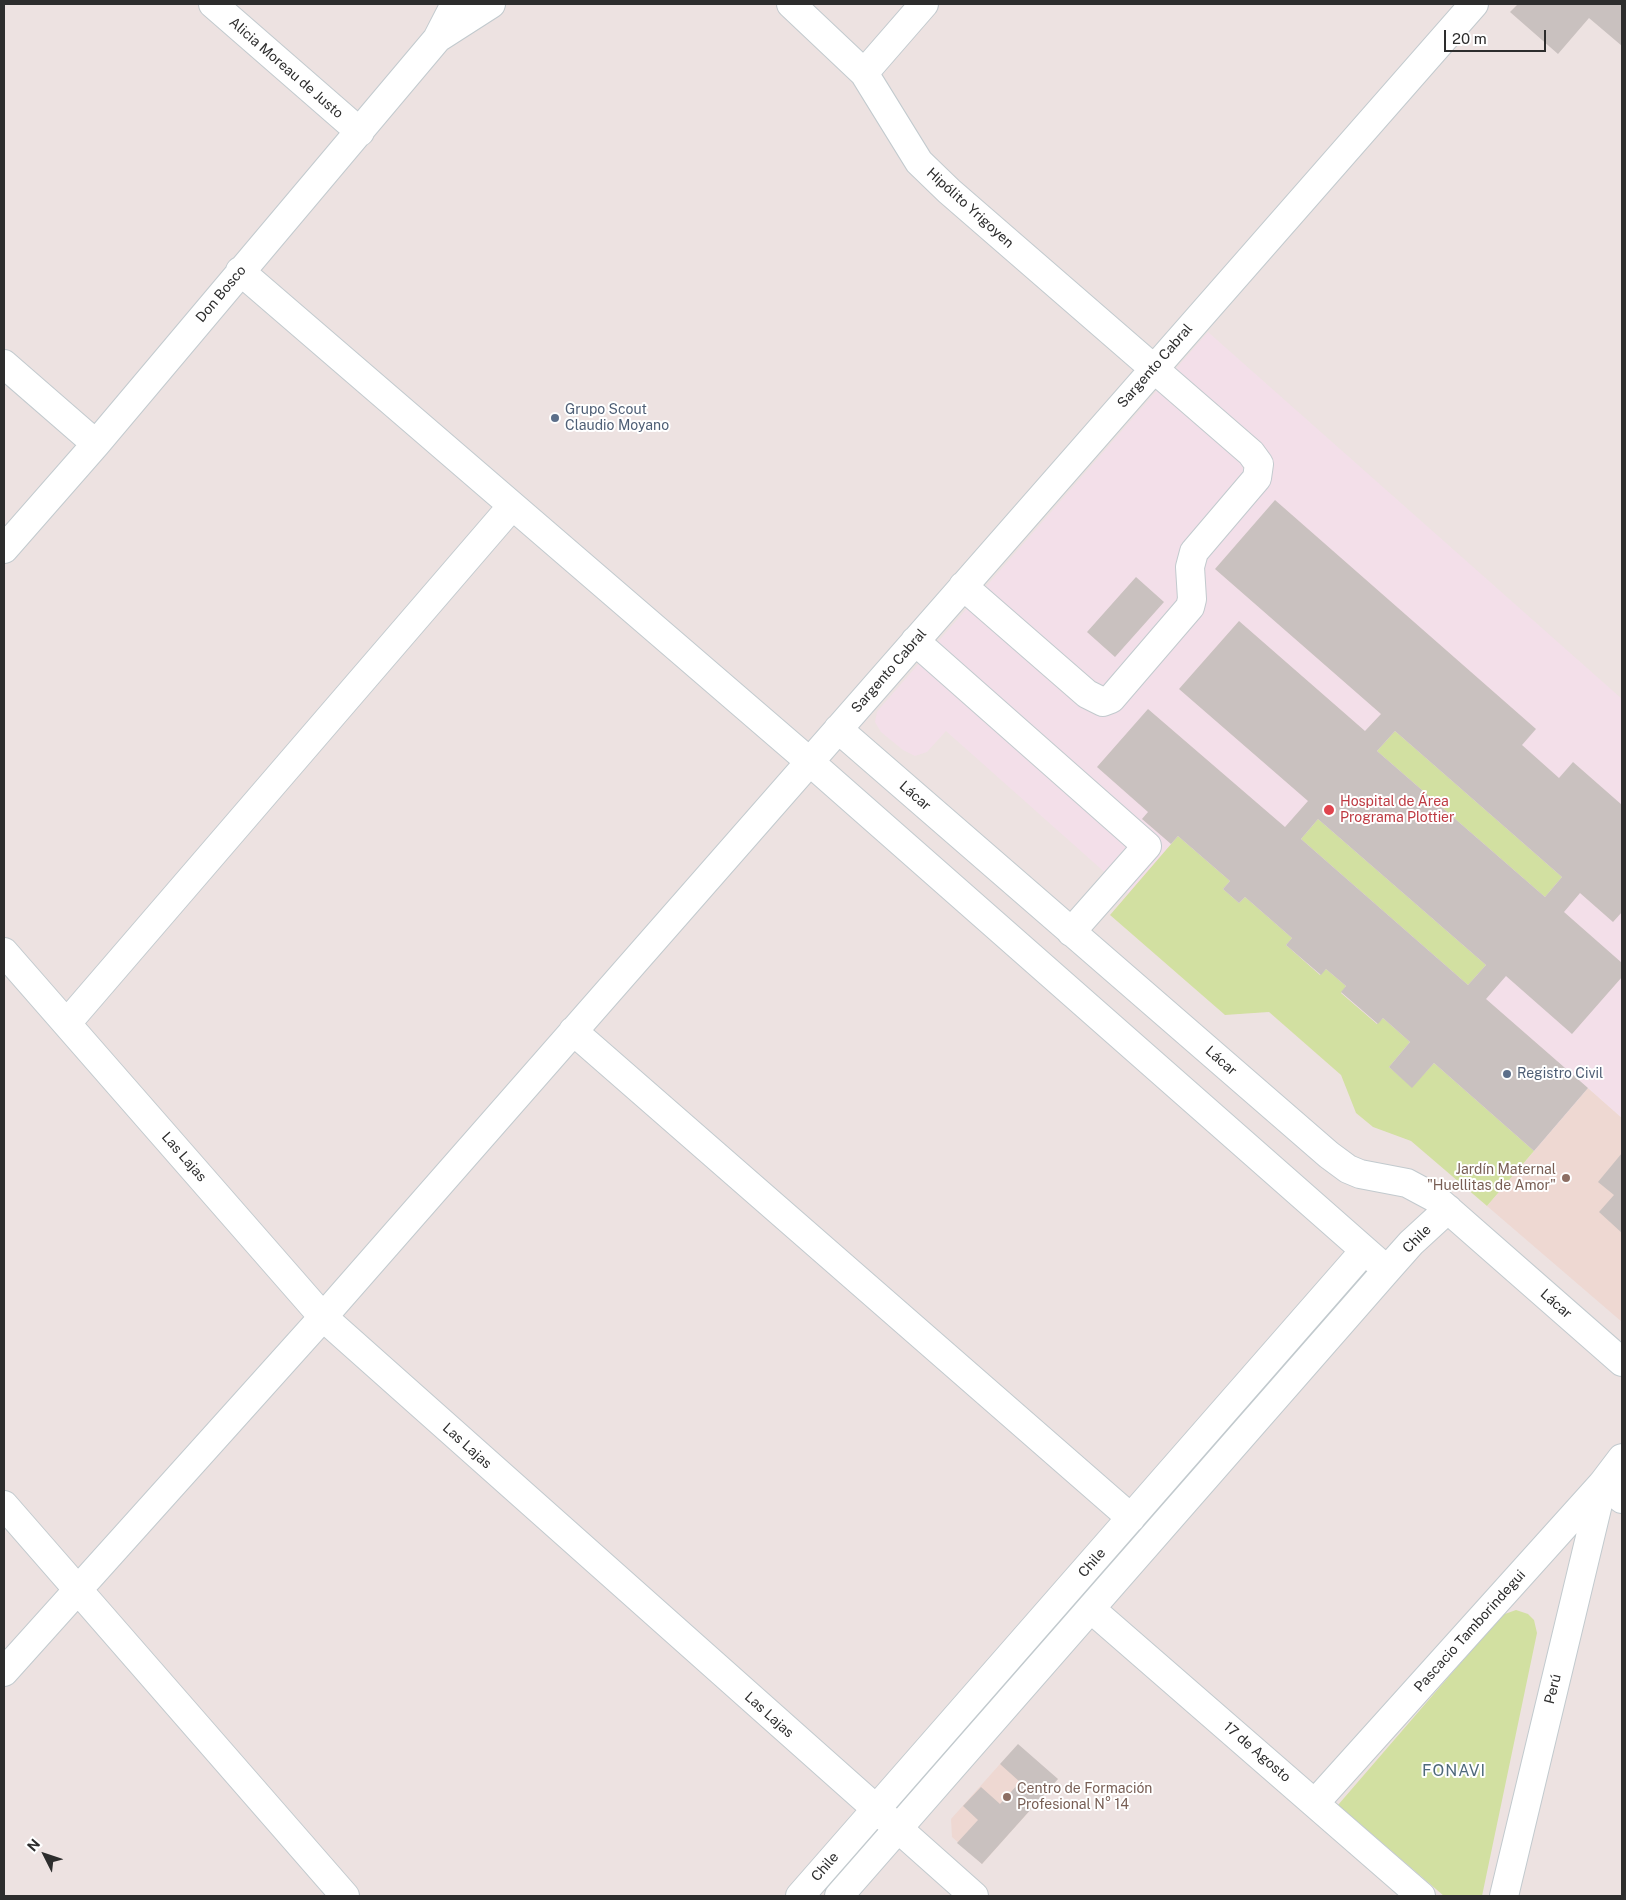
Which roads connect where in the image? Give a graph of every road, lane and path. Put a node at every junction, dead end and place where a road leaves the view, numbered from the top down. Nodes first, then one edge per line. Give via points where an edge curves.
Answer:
1 (213, 4) edge
2 (455, 4) edge
3 (491, 4) edge
4 (791, 4) edge
5 (924, 4) edge
6 (1474, 4) edge
7 (437, 39) junction
8 (864, 73) junction
9 (360, 132) junction
10 (240, 271) junction
11 (4, 364) edge
12 (1153, 368) junction
13 (96, 444) junction
14 (512, 506) junction
15 (4, 549) edge
16 (963, 586) junction
17 (915, 641) junction
18 (838, 729) junction
19 (810, 762) junction
20 (1072, 932) junction
21 (4, 952) edge
22 (68, 1023) junction
23 (573, 1031) junction
24 (1448, 1209) junction
25 (1364, 1251) junction
26 (1387, 1270) junction
27 (323, 1317) junction
28 (1622, 1362) edge
29 (1622, 1458) edge
30 (1613, 1491) edge
31 (4, 1505) edge
32 (1131, 1518) junction
33 (77, 1590) junction
34 (1091, 1608) junction
35 (4, 1672) edge
36 (1315, 1803) junction
37 (876, 1810) junction
38 (897, 1830) junction
39 (345, 1896) edge
40 (800, 1896) edge
41 (839, 1896) edge
42 (974, 1896) edge
43 (1421, 1896) edge
44 (1504, 1896) edge

1 - 9 street, Alicia Moreau de Justo
2 - 7 street, Don Bosco
3 - 7 street, Don Bosco
4 - 8 street, Hipólito Yrigoyen
5 - 8 street
6 - 12 street, Sargento Cabral
7 - 9 street, Don Bosco
8 - 12 street, Hipólito Yrigoyen via 919,162
9 - 10 street, Don Bosco
10 - 13 street, Don Bosco
10 - 14 street
11 - 13 street
12 - 16 street, Sargento Cabral
12 - 16 street, Hipólito Yrigoyen via 1251,453 1259,464 1259,471 1252,484 1194,552 1190,567 1190,607 1118,693 1103,702 1087,694
13 - 15 street, Don Bosco
14 - 19 street
14 - 22 street
16 - 17 street, Sargento Cabral
17 - 18 street, Sargento Cabral
17 - 20 street via 1153,840
18 - 19 street, Sargento Cabral
18 - 20 street, Lácar
19 - 23 street, Sargento Cabral
19 - 25 street
20 - 24 street, Lácar via 1337,1161 1360,1174 1392,1178 1421,1189
21 - 22 street, Las Lajas
22 - 27 street, Las Lajas
23 - 27 street, Sargento Cabral
23 - 32 street
24 - 26 street, Chile
24 - 28 street, Lácar
25 - 26 street
25 - 32 street, Chile
26 - 34 street, Chile
27 - 33 street, Sargento Cabral
27 - 37 street, Las Lajas
29 - 30 street, Pascacio Tamborindegui
30 - 36 street, Pascacio Tamborindegui
30 - 44 street, Perú
31 - 33 street
32 - 37 street, Chile
33 - 35 street, Sargento Cabral
33 - 39 street
34 - 36 street, 17 de Agosto
34 - 38 street, Chile
36 - 43 street, 17 de Agosto
37 - 38 street, Las Lajas
37 - 40 street, Chile
38 - 41 street, Chile
38 - 42 street, Las Lajas

